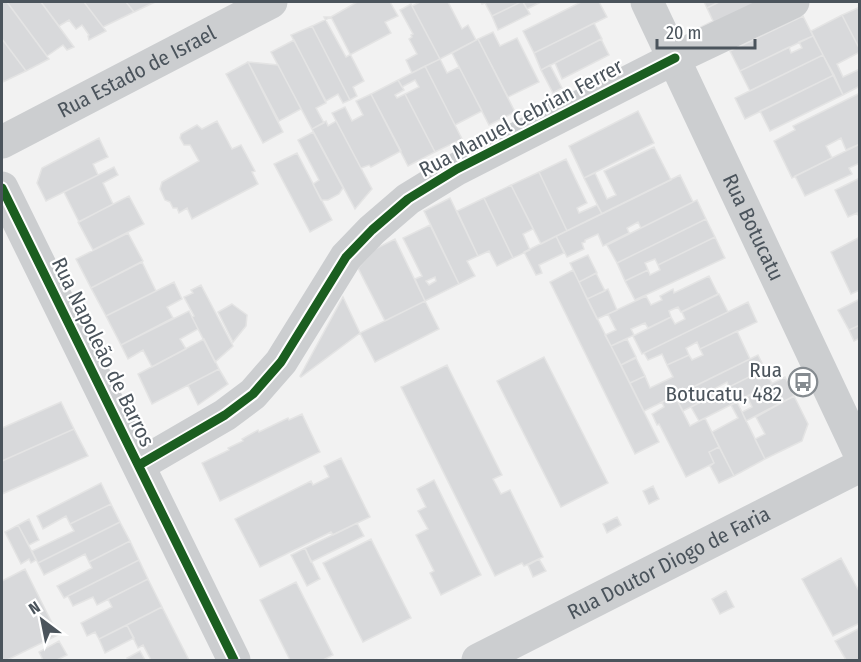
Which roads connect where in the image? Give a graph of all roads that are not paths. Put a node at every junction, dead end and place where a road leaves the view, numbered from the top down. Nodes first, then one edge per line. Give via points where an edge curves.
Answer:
1 (271, 2) edge
2 (647, 2) edge
3 (792, 2) edge
4 (675, 58) junction
5 (2, 142) edge
6 (2, 188) edge
7 (860, 454) edge
8 (139, 465) junction
9 (860, 466) edge
10 (234, 660) edge
11 (478, 660) edge

1 - 5 street, Rua Estado de Israel
2 - 4 street, Rua Botucatu
3 - 4 street, Rua Manuel Cebrian Ferrer
4 - 7 street, Rua Botucatu
4 - 8 street, Rua Manuel Cebrian Ferrer via 457,169 408,199 346,257 281,362 253,393 225,415
6 - 8 street, Rua Napoleão de Barros
8 - 10 street, Rua Napoleão de Barros
9 - 11 street, Rua Doutor Diogo de Faria

